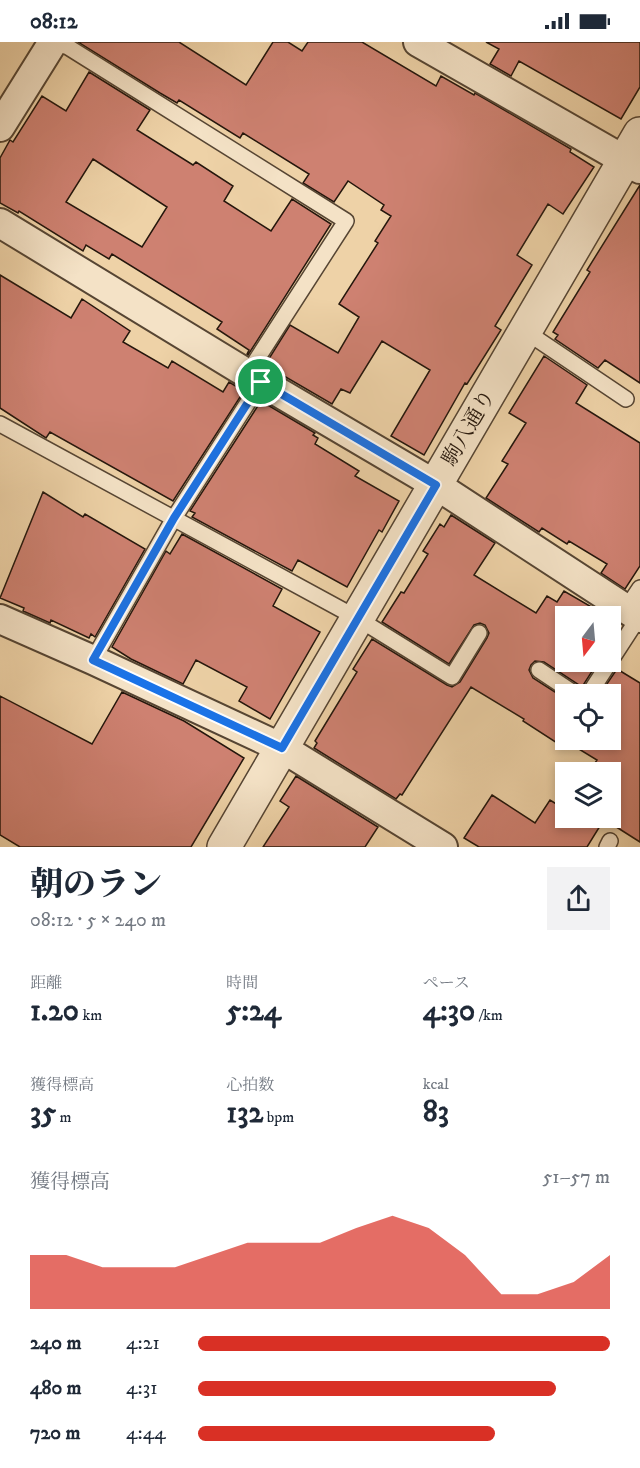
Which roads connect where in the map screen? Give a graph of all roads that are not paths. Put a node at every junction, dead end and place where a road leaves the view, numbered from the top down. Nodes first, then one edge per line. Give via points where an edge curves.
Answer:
1 (53, 42) edge
2 (418, 42) edge
3 (0, 127) edge
4 (635, 154) edge
5 (0, 223) edge
6 (525, 331) junction
7 (255, 378) junction
8 (626, 399) dead end
9 (0, 424) edge
10 (436, 485) junction
11 (174, 518) junction
12 (636, 608) edge
13 (357, 618) junction
14 (0, 619) edge
15 (478, 633) dead end
16 (93, 660) junction
17 (539, 670) dead end
18 (560, 684) edge
19 (594, 684) edge
20 (282, 748) junction
21 (224, 847) edge
22 (443, 847) edge

1 - 3 street
1 - 7 lane via 68,47 345,221
2 - 4 street
4 - 6 street, 駒八通り
5 - 7 street
6 - 8 lane
6 - 10 street, 駒八通り
7 - 10 street
7 - 11 lane
9 - 11 lane
10 - 12 street
10 - 13 street, 駒八通り
11 - 13 lane
11 - 16 lane
12 - 19 lane
13 - 15 lane via 452,677
13 - 20 street, 駒八通り
14 - 16 street
16 - 20 street
17 - 18 lane
20 - 21 street, 駒八通り
20 - 22 street

